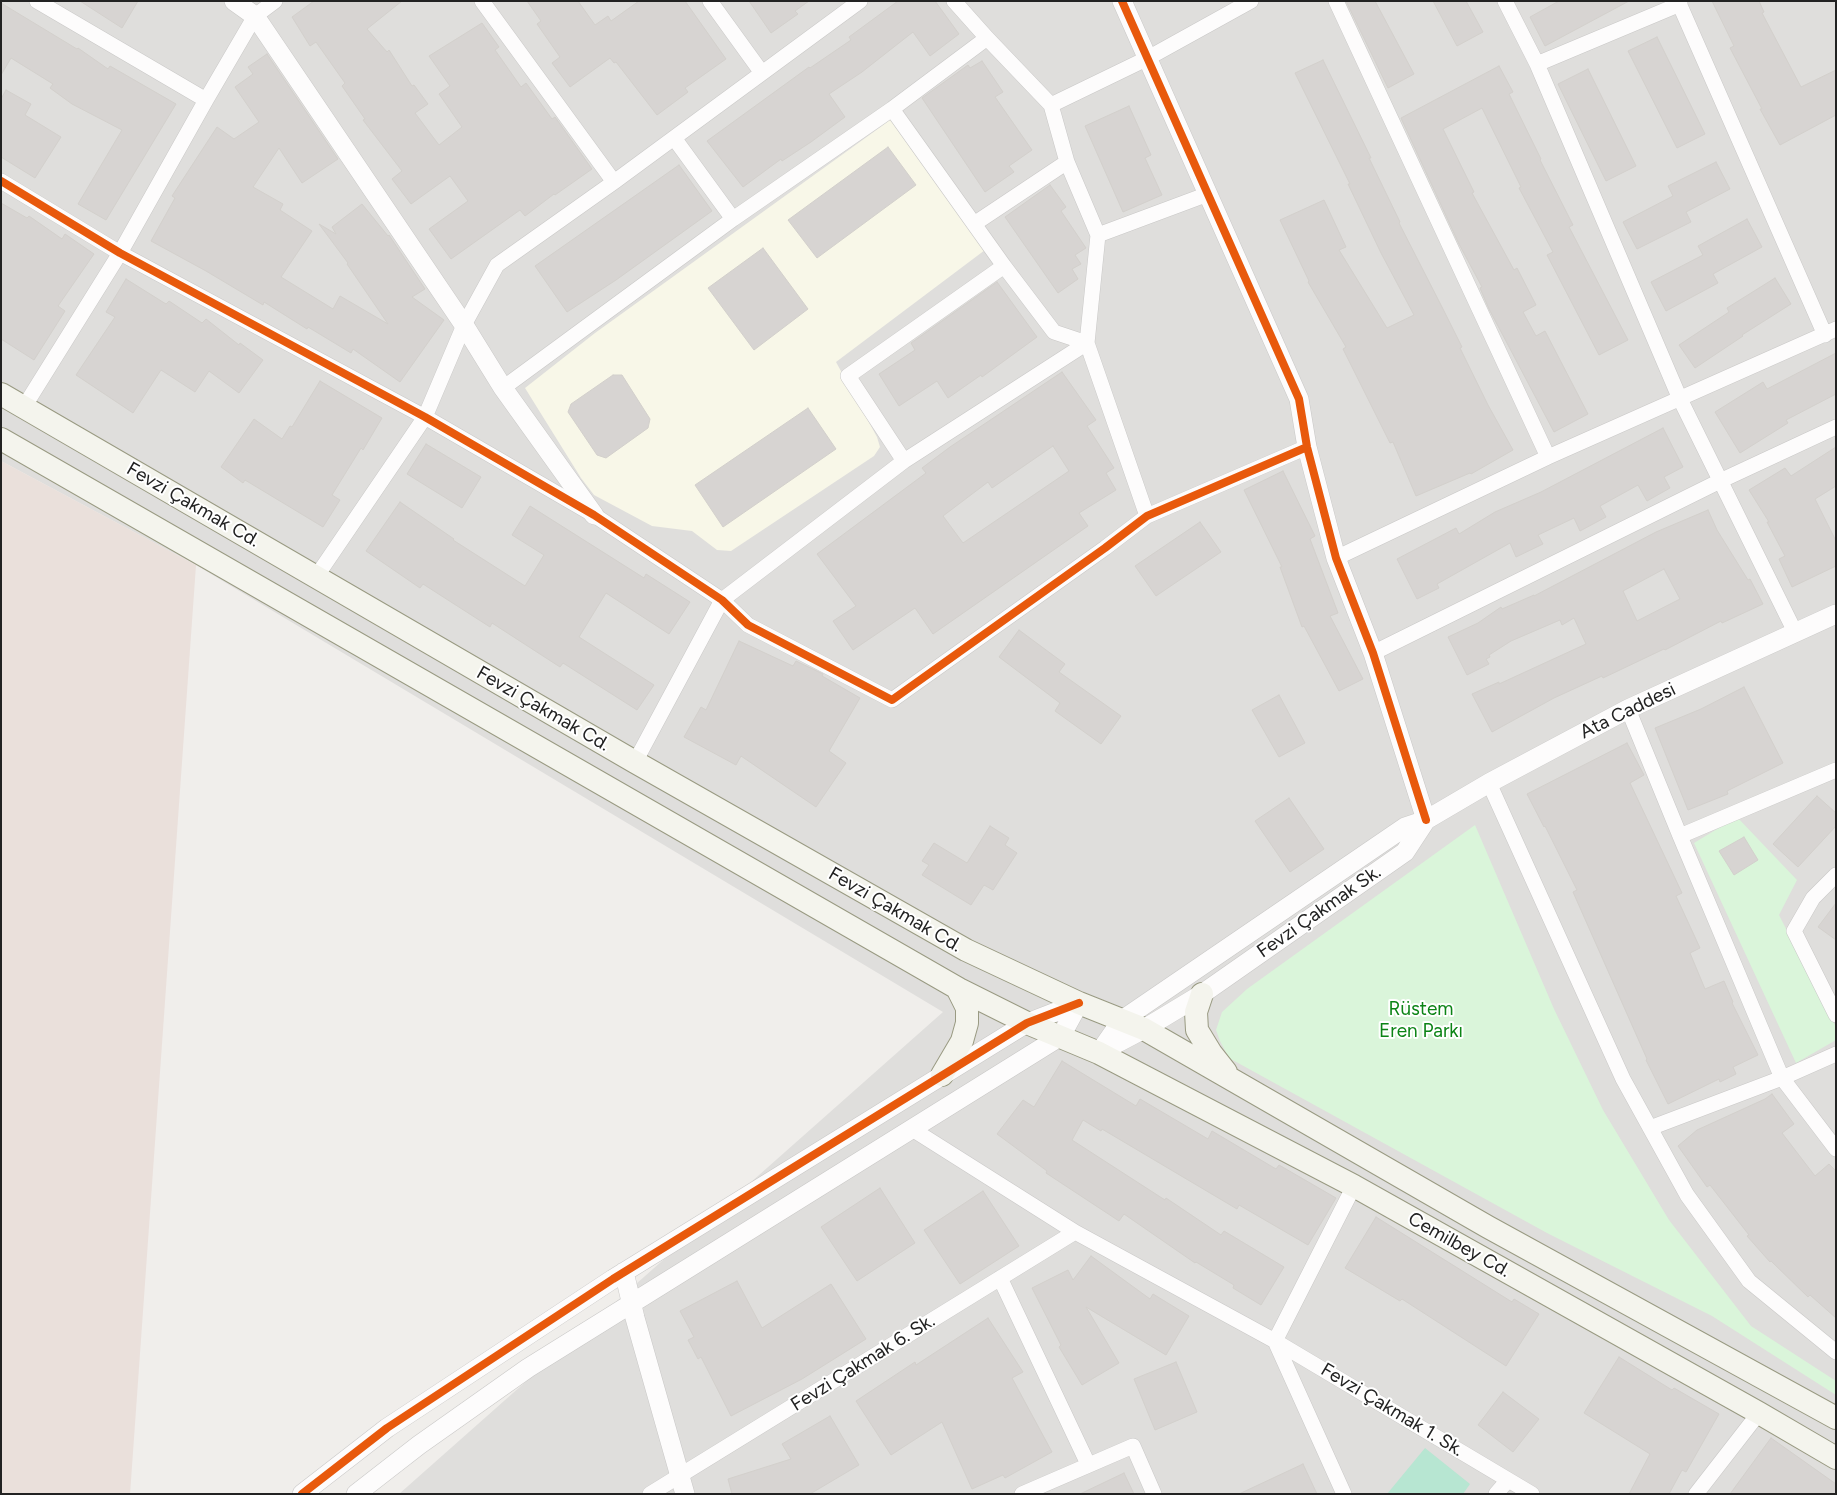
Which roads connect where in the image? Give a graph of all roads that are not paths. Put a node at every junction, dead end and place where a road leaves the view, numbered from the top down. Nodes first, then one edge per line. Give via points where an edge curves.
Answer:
1 (37, 1) edge
2 (234, 1) edge
3 (275, 1) edge
4 (482, 1) edge
5 (710, 1) edge
6 (860, 1) edge
7 (954, 1) edge
8 (1122, 1) edge
9 (1252, 1) edge
10 (1336, 1) edge
11 (1505, 1) edge
12 (1679, 3) edge
13 (256, 16) junction
14 (987, 38) junction
15 (1148, 58) junction
16 (1537, 64) junction
17 (762, 74) junction
18 (206, 100) junction
19 (1051, 105) junction
20 (892, 109) junction
21 (674, 138) junction
22 (1067, 162) junction
23 (1, 181) edge
24 (614, 182) junction
25 (1208, 194) junction
26 (733, 219) junction
27 (974, 224) junction
28 (1098, 235) junction
29 (120, 253) junction
30 (1004, 266) junction
31 (464, 325) junction
32 (1830, 332) edge
33 (1088, 343) junction
34 (503, 388) junction
35 (1, 394) edge
36 (1680, 399) junction
37 (24, 407) junction
38 (425, 417) junction
39 (1836, 427) edge
40 (1, 439) edge
41 (1307, 447) junction
42 (1548, 457) junction
43 (904, 462) junction
44 (1720, 481) junction
45 (594, 515) junction
46 (1147, 516) junction
47 (1336, 558) junction
48 (316, 577) junction
49 (722, 600) junction
50 (1836, 614) edge
51 (1795, 632) junction
52 (1373, 653) junction
53 (1628, 709) junction
54 (635, 762) junction
55 (1836, 770) edge
56 (1489, 783) junction
57 (1426, 820) junction
58 (1680, 836) junction
59 (1836, 875) edge
60 (957, 988) junction
61 (1202, 994) junction
62 (1086, 1006) junction
63 (1836, 1015) edge
64 (1122, 1020) junction
65 (1027, 1023) junction
66 (1144, 1029) junction
67 (1070, 1040) junction
68 (1099, 1052) junction
69 (1836, 1054) edge
70 (942, 1076) junction
71 (1231, 1078) junction
72 (1782, 1078) junction
73 (1650, 1128) junction
74 (912, 1129) junction
75 (1836, 1150) edge
76 (1354, 1186) junction
77 (1075, 1232) junction
78 (624, 1272) junction
79 (1000, 1278) junction
80 (632, 1303) junction
81 (1275, 1341) junction
82 (1836, 1352) edge
83 (1759, 1413) junction
84 (1836, 1418) edge
85 (1836, 1458) edge
86 (1088, 1464) junction
87 (679, 1476) junction
88 (1508, 1480) junction
89 (302, 1494) edge
90 (356, 1494) edge
91 (650, 1494) edge
92 (685, 1494) edge
93 (1022, 1494) edge
94 (1154, 1494) edge
95 (1344, 1494) edge
96 (1496, 1494) edge
97 (1532, 1494) edge
98 (1696, 1494) edge

1 - 18 street
2 - 13 street
3 - 13 street
4 - 24 street
5 - 17 street
6 - 17 street
7 - 14 street
8 - 15 street
9 - 15 street
10 - 42 street
11 - 16 street
12 - 16 street
12 - 32 street
13 - 18 street
13 - 31 street
14 - 19 street
14 - 20 street
15 - 19 street
15 - 25 street
16 - 36 street
17 - 21 street
18 - 29 street
19 - 22 street
20 - 26 street
20 - 27 street
21 - 24 street
21 - 26 street
22 - 27 street
22 - 28 street
23 - 29 street
24 - 31 street via 497,265
25 - 28 street
25 - 41 street via 1299,399
26 - 34 street
27 - 30 street
28 - 33 street
29 - 37 street
29 - 38 street
30 - 33 street via 1054,332
30 - 43 street via 848,376
31 - 34 street
31 - 38 street
32 - 36 street
33 - 43 street
33 - 46 street
34 - 45 street
35 - 37 main road, Fevzi Çakmak Cd.
36 - 42 street
36 - 44 street
37 - 48 main road, Fevzi Çakmak Cd.
38 - 45 street
38 - 48 street
39 - 44 street
40 - 60 main road, Fevzi Çakmak Cd.
41 - 46 street
41 - 47 street
42 - 47 street
43 - 49 street
44 - 51 street
44 - 52 street
45 - 49 street
46 - 49 street via 892,700 748,625
47 - 52 street
48 - 54 main road, Fevzi Çakmak Cd.
49 - 54 street
50 - 51 street, Ata Caddesi
51 - 53 street, Ata Caddesi
52 - 57 street
53 - 56 street, Ata Caddesi
53 - 58 street
54 - 62 main road, Fevzi Çakmak Cd. via 966,950
55 - 58 street
56 - 57 street, Ata Caddesi
56 - 73 street via 1623,1079
57 - 61 street, Fevzi Çakmak Sk. via 1405,852
57 - 64 street via 1405,826
58 - 72 street
59 - 63 street via 1813,898 1794,931
60 - 65 main road, Fevzi Çakmak Cd.
60 - 70 main road via 967,1008 967,1023 962,1041
61 - 66 street, Fevzi Çakmak Sk.
61 - 71 main road via 1196,1012 1197,1030
62 - 64 main road, Cemilbey Cd.
62 - 65 street
62 - 67 street
64 - 66 main road, Cemilbey Cd.
64 - 68 street
65 - 67 main road, Fevzi Çakmak Cd.
65 - 70 street
66 - 68 street, Fevzi Çakmak Sk.
66 - 71 main road, Cemilbey Cd.
67 - 68 main road, Cemilbey Cd.
67 - 74 street
68 - 76 main road, Cemilbey Cd.
69 - 72 street
70 - 78 street
71 - 84 main road, Cemilbey Cd. via 1488,1227
72 - 73 street
72 - 75 street
73 - 82 street via 1687,1195 1749,1281
74 - 77 street, Fevzi Çakmak 1. Sk.
74 - 80 street
76 - 81 street
76 - 83 main road, Cemilbey Cd.
77 - 79 street, Fevzi Çakmak 6. Sk.
77 - 81 street, Fevzi Çakmak 1. Sk.
78 - 80 street
78 - 89 street via 387,1428
79 - 86 street
79 - 87 street, Fevzi Çakmak 6. Sk.
80 - 87 street
80 - 90 street via 528,1368
81 - 88 street, Fevzi Çakmak 1. Sk.
81 - 95 street
83 - 85 main road, Cemilbey Cd.
83 - 98 street
86 - 93 street
86 - 94 street via 1132,1446
87 - 91 street, Fevzi Çakmak 6. Sk.
87 - 92 street
88 - 96 street
88 - 97 street, Fevzi Çakmak 1. Sk.

